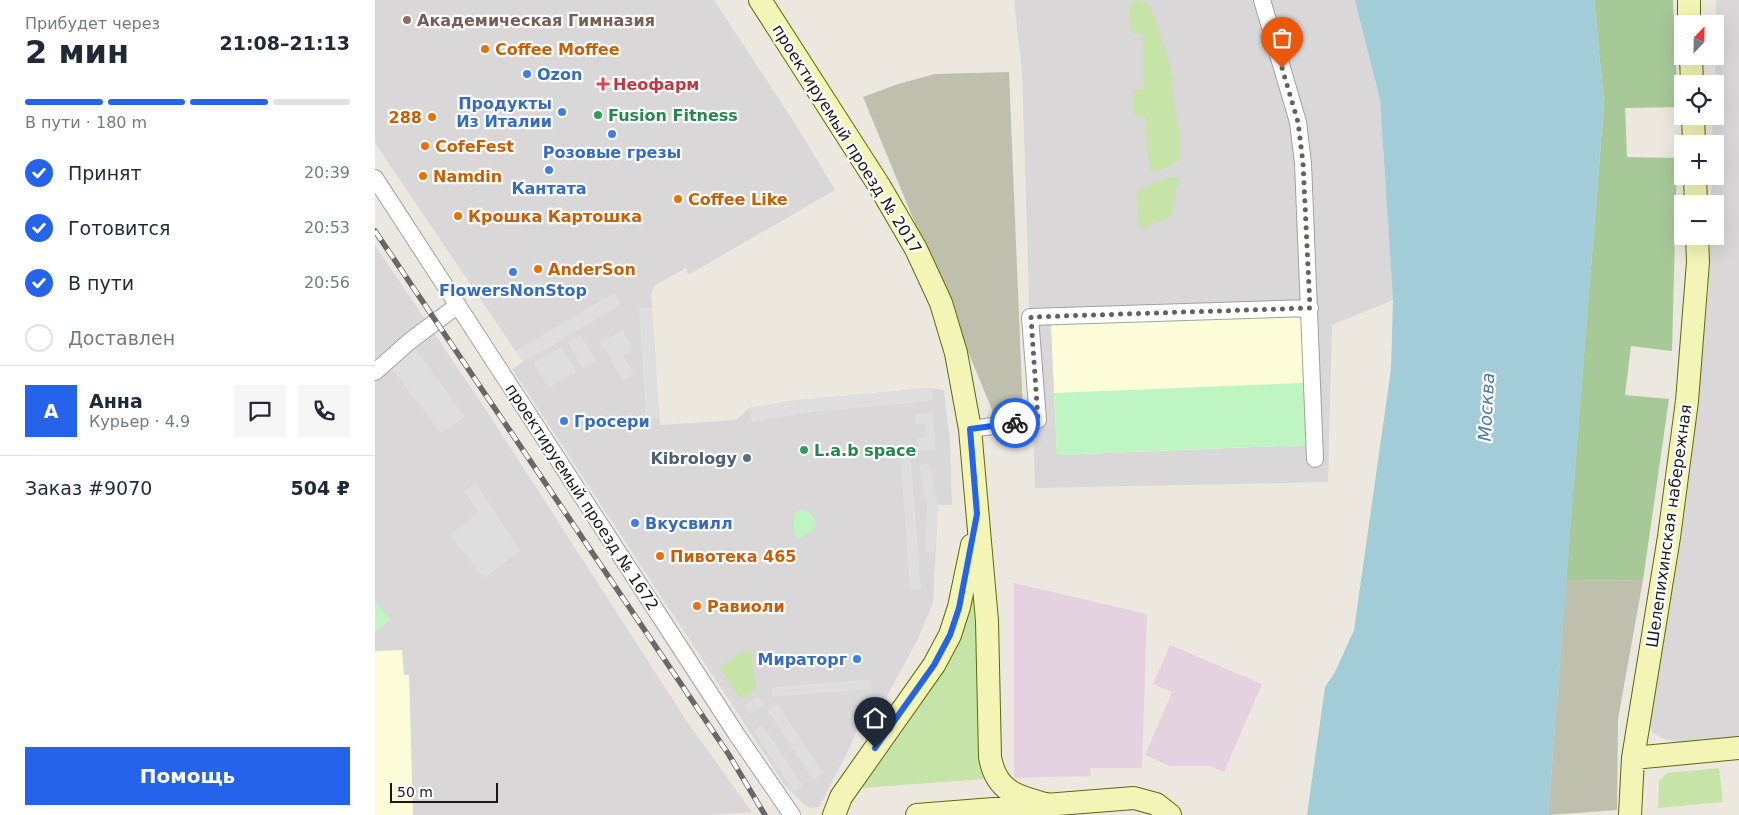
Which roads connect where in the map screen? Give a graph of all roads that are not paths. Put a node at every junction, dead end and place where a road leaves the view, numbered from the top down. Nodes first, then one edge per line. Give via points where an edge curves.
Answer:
1 (761, 0) edge
2 (1262, 0) edge
3 (1689, 0) edge
4 (1689, 15) edge
5 (375, 178) edge
6 (1697, 245) edge
7 (458, 306) junction
8 (1310, 308) junction
9 (375, 372) edge
10 (970, 429) junction
11 (1315, 459) dead end
12 (977, 514) junction
13 (1739, 748) edge
14 (1633, 758) junction
15 (1049, 805) junction
16 (792, 815) edge
17 (835, 815) edge
18 (917, 815) edge
19 (1169, 815) edge
20 (1630, 815) edge

1 - 10 street, проектируемый проезд № 2017 via 880,187 915,249 941,303 956,353
2 - 8 street via 1298,122 1306,201
3 - 4 street
5 - 7 street, проектируемый проезд № 1672
6 - 14 street, Шелепихинская набережная via 1687,401 1669,537
7 - 9 street
7 - 16 street, проектируемый проезд № 1672
8 - 10 street via 1031,317 1038,420
8 - 11 street
10 - 12 street, проектируемый проезд № 2017
12 - 15 street, проектируемый проезд № 2017 via 987,621 992,771 1001,786 1019,796
12 - 17 street, проектируемый проезд № 2017 via 959,608 950,635 934,665 841,797
13 - 14 street
14 - 20 street, Шелепихинская набережная
15 - 18 street
15 - 19 street via 1134,798 1156,804

